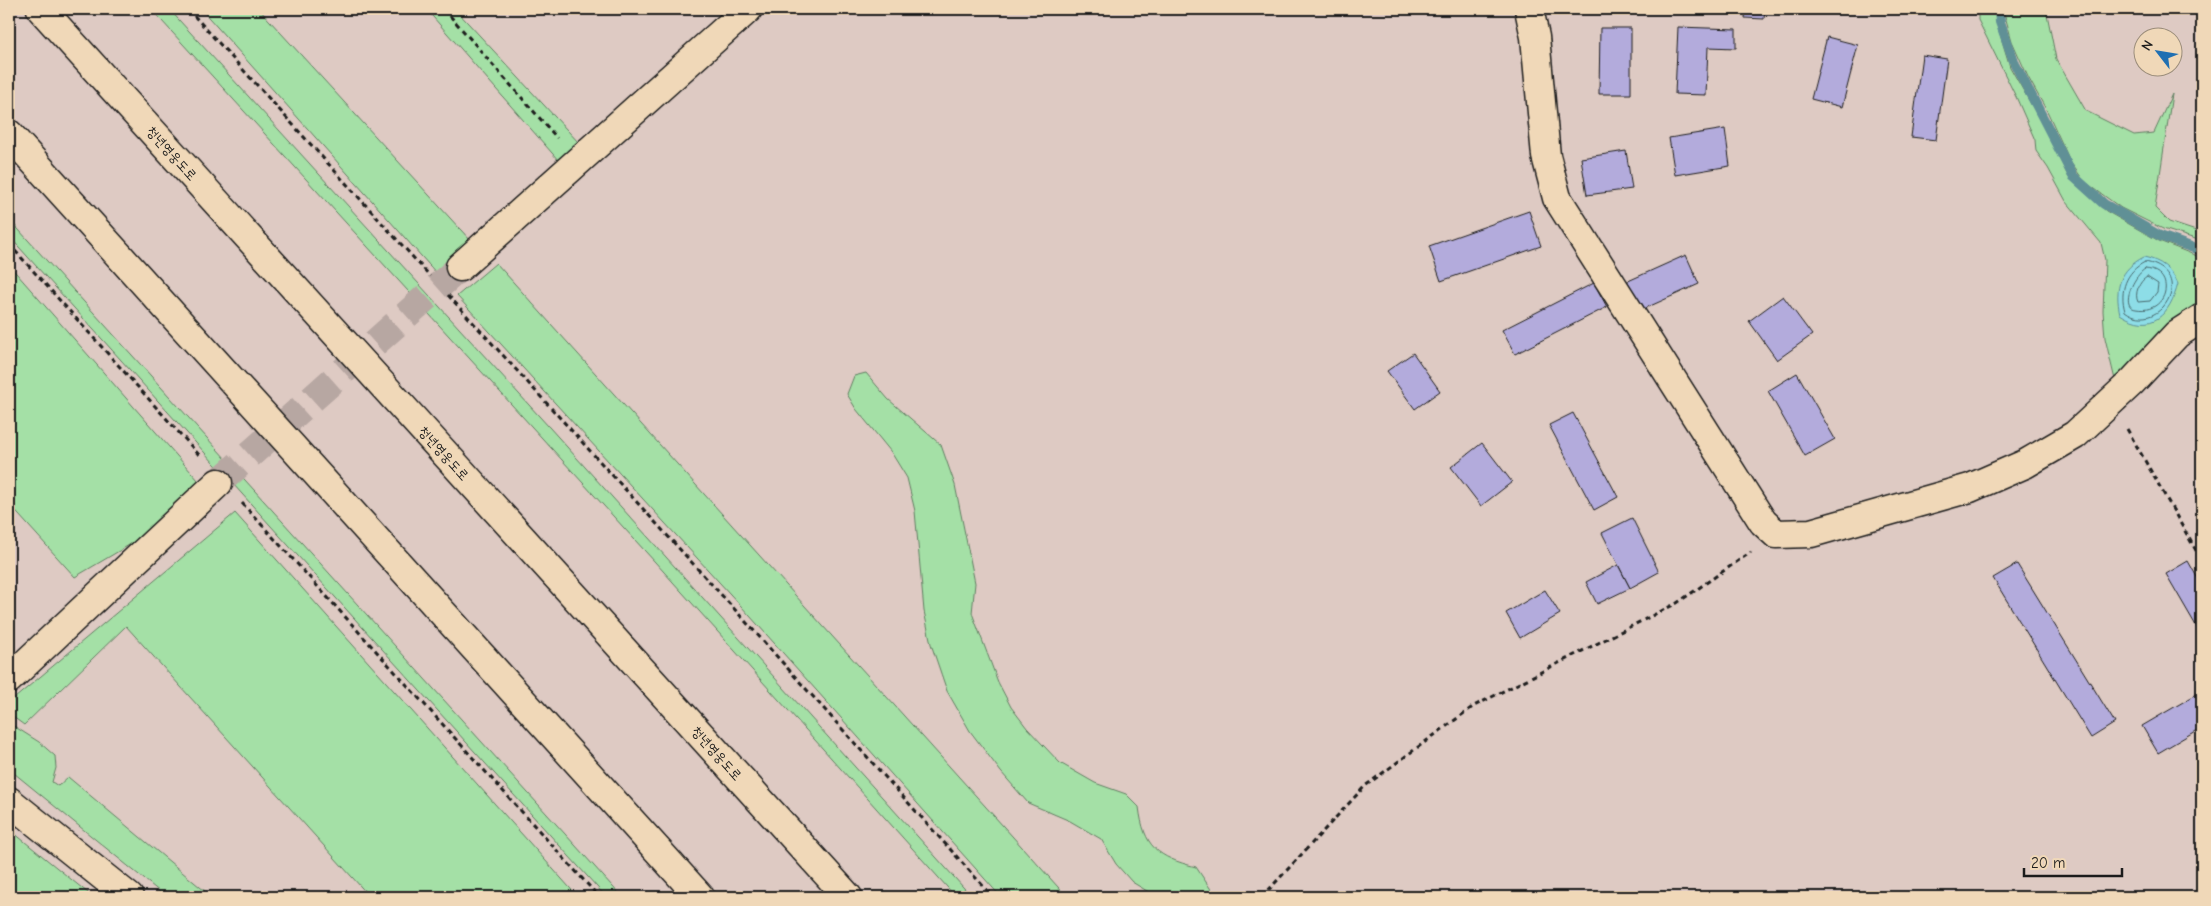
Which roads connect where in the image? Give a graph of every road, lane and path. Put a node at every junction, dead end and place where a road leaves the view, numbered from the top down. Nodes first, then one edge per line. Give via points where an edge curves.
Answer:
1 (41, 9) edge
2 (188, 9) edge
3 (444, 9) edge
4 (748, 9) edge
5 (1529, 9) edge
6 (9, 134) edge
7 (578, 162) junction
8 (9, 244) edge
9 (460, 267) tunnel mouth
10 (436, 283) dead end
11 (443, 290) dead end
12 (2202, 318) edge
13 (2111, 401) junction
14 (212, 473) joint
15 (239, 500) dead end
16 (1776, 534) junction
17 (2202, 561) edge
18 (9, 679) edge
19 (9, 801) edge
20 (129, 897) edge
21 (598, 897) edge
22 (700, 897) edge
23 (848, 897) edge
24 (993, 897) edge
25 (1262, 897) edge

1 - 23 main road, 청년영웅도로
2 - 10 path
3 - 7 path
4 - 7 main road
5 - 16 main road via 1546,156 1557,198 1762,522
6 - 22 main road
7 - 9 main road
8 - 14 path
11 - 24 path
12 - 13 main road via 2177,334
13 - 16 main road via 2075,435 2025,464 1970,488 1810,533
13 - 17 path
14 - 18 main road
15 - 21 path
16 - 25 path via 1677,603 1474,706 1365,786
19 - 20 main road

